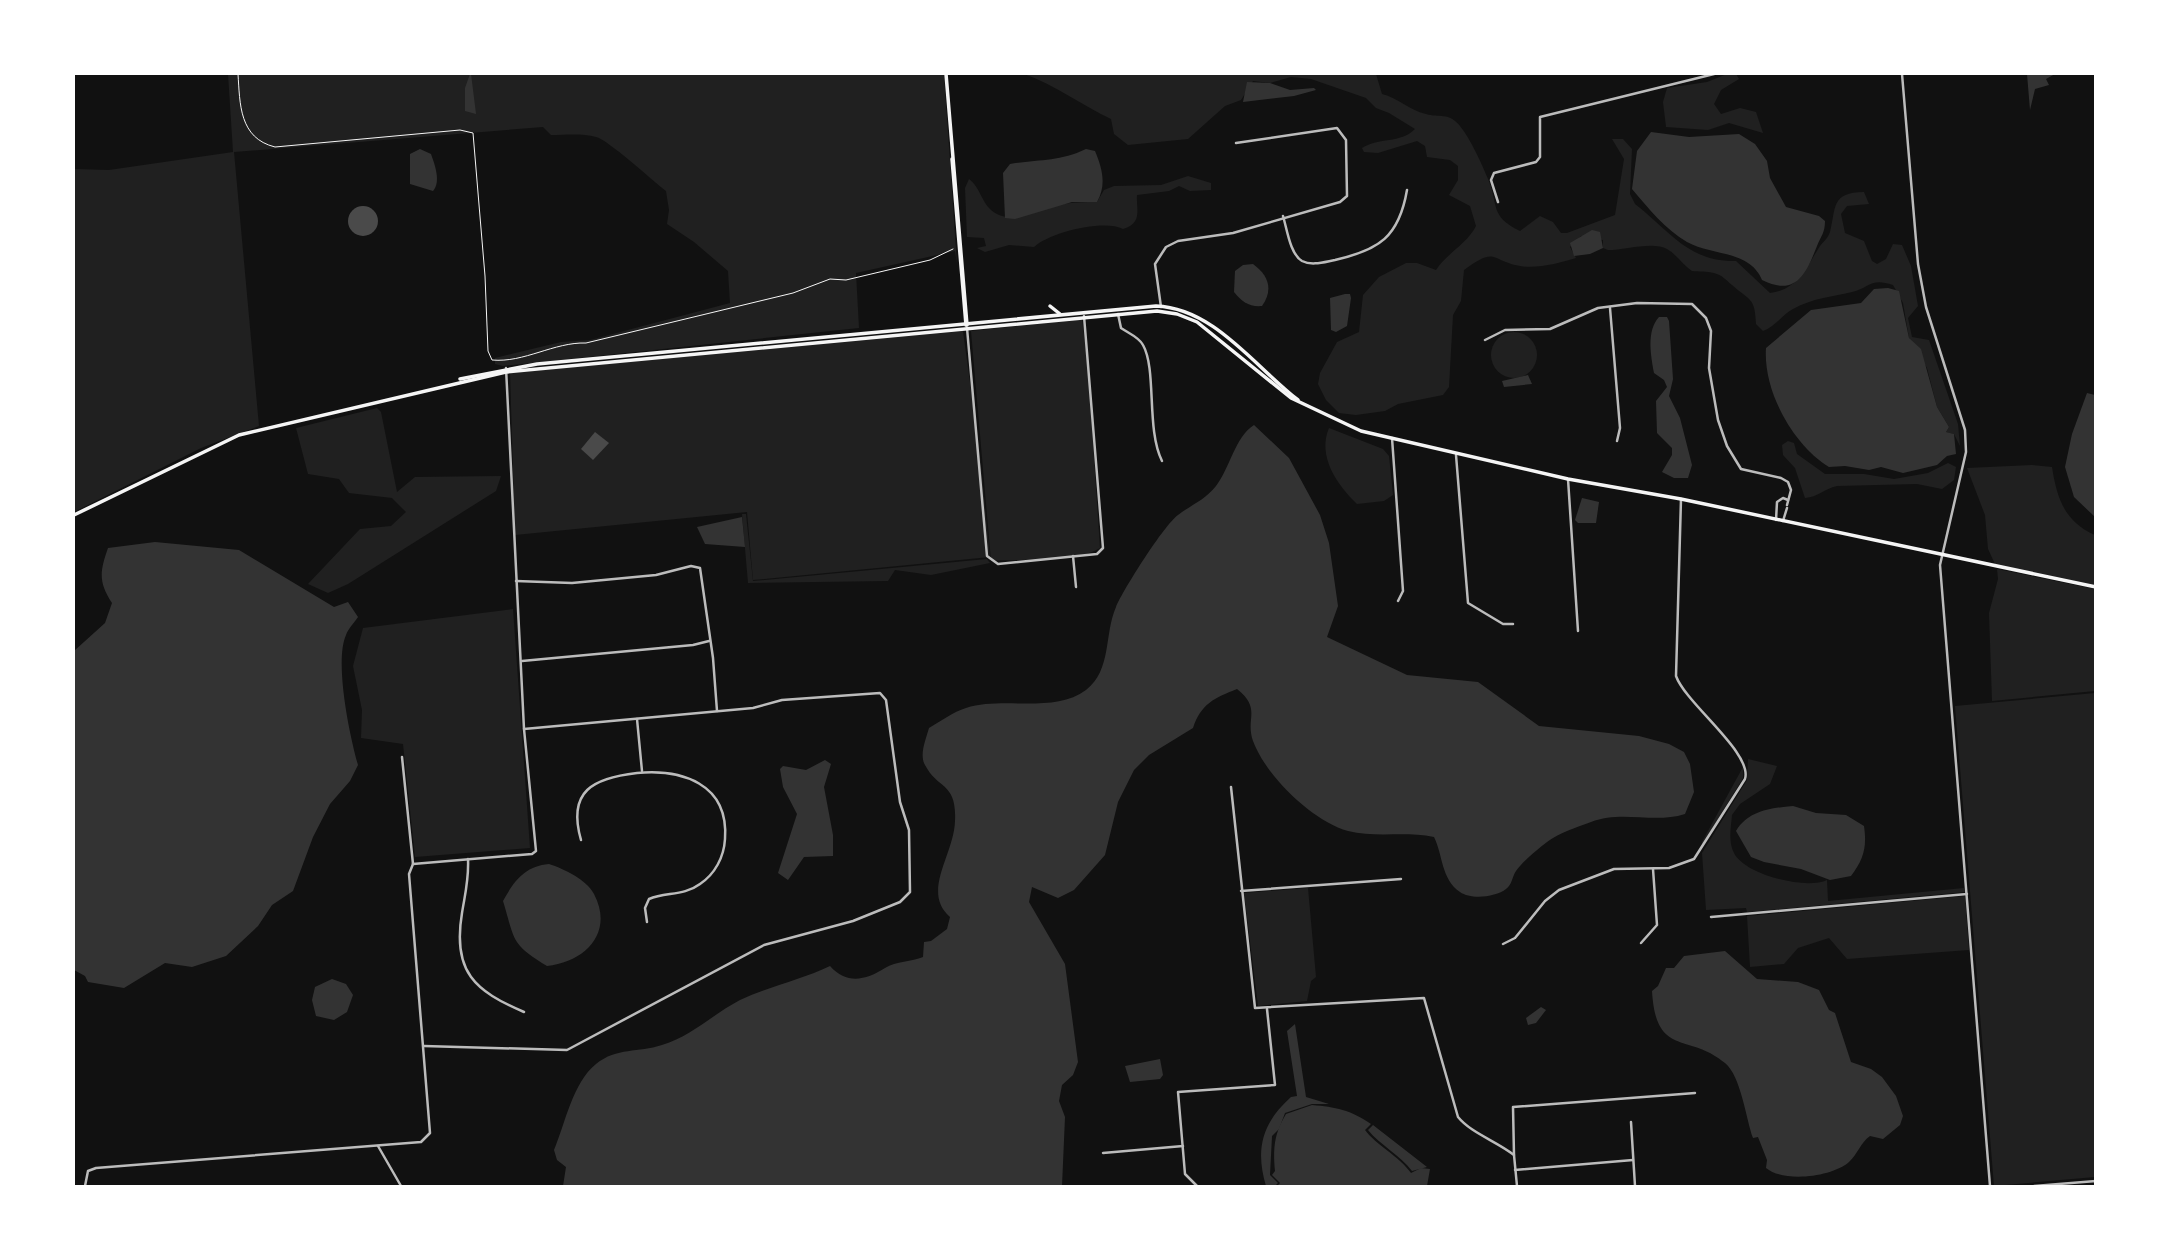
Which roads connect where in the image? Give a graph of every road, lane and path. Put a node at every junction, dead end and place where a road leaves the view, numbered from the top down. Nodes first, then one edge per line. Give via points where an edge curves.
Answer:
1 (238, 74) edge
2 (946, 74) edge
3 (1714, 74) edge
4 (1902, 74) edge
5 (952, 142) junction
6 (1236, 143) dead end
7 (1407, 190) dead end
8 (1497, 202) dead end
9 (1283, 216) junction
10 (953, 249) dead end
11 (1051, 306) dead end
12 (1610, 308) junction
13 (1161, 309) junction
14 (967, 313) junction
15 (1118, 314) junction
16 (1062, 315) junction
17 (1084, 315) junction
18 (977, 322) junction
19 (966, 325) junction
20 (1485, 340) dead end
21 (506, 370) junction
22 (1392, 438) junction
23 (1617, 440) dead end
24 (1456, 454) junction
25 (1162, 461) dead end
26 (1567, 479) junction
27 (1681, 499) junction
28 (1787, 504) junction
29 (74, 515) edge
30 (1776, 520) junction
31 (1783, 521) junction
32 (1941, 555) junction
33 (1073, 556) junction
34 (516, 581) junction
35 (1076, 587) dead end
36 (2095, 587) edge
37 (1398, 601) dead end
38 (1513, 624) dead end
39 (1578, 631) dead end
40 (709, 640) junction
41 (522, 661) junction
42 (717, 711) junction
43 (637, 719) junction
44 (524, 729) junction
45 (402, 757) dead end
46 (642, 773) junction
47 (1231, 787) dead end
48 (581, 840) dead end
49 (468, 859) junction
50 (413, 864) junction
51 (1653, 869) junction
52 (1401, 879) dead end
53 (1241, 891) junction
54 (1967, 894) junction
55 (1712, 917) dead end
56 (646, 922) dead end
57 (1641, 943) dead end
58 (1503, 944) dead end
59 (1267, 1009) junction
60 (524, 1012) dead end
61 (424, 1046) junction
62 (1695, 1093) dead end
63 (1631, 1122) dead end
64 (378, 1146) junction
65 (1182, 1146) junction
66 (1103, 1153) dead end
67 (1514, 1155) junction
68 (1633, 1160) junction
69 (1515, 1170) junction
70 (2095, 1181) edge
71 (85, 1186) edge
72 (401, 1186) edge
73 (1197, 1186) edge
74 (1517, 1186) edge
75 (1635, 1186) edge
76 (1990, 1186) edge
77 (2034, 1186) edge

1 - 10 path via 245,124 256,138 275,147 473,132 488,351 495,361 793,293 830,279 846,280 930,260
2 - 5 main road
3 - 8 street via 1539,117 1540,157 1494,173 1491,180
4 - 32 street via 1918,264 1926,307 1965,430 1966,452
5 - 14 main road
5 - 19 main road
6 - 9 street via 1326,127 1344,133 1347,196 1340,202
7 - 9 street via 1398,220 1380,244 1362,254 1325,262 1301,260
9 - 13 street via 1233,233 1166,247 1155,264
11 - 16 main road
12 - 20 street via 1587,310 1550,329 1505,330
12 - 23 street via 1620,428
12 - 28 street via 1637,303 1692,304 1706,318 1711,331 1711,388 1727,446 1741,469 1788,482
13 - 15 main road
13 - 17 main road
13 - 22 main road via 1188,312 1206,322 1308,407 1353,428
14 - 18 main road
14 - 19 main road
15 - 17 main road
15 - 25 street via 1121,328 1140,341 1147,356 1156,445
16 - 17 main road
16 - 18 main road
17 - 19 main road
17 - 33 street via 1102,552
18 - 19 main road
19 - 21 main road
19 - 33 street via 987,556 998,564
21 - 29 main road via 239,435
21 - 34 street
22 - 24 main road
22 - 37 street via 1403,591
24 - 26 main road
24 - 38 street via 1468,603 1503,624
26 - 27 main road
26 - 39 street
27 - 30 main road
27 - 51 street via 1676,676 1685,694 1742,758 1746,774 1699,854 1679,865
28 - 30 street via 1783,498 1777,502
28 - 31 street
30 - 31 main road
31 - 32 main road
32 - 36 main road
32 - 54 street
33 - 35 street
34 - 40 street via 572,583 696,566 702,573
34 - 41 street
40 - 41 street
40 - 42 street
41 - 44 street
42 - 43 street
42 - 61 street via 847,693 873,691 884,696 900,802 909,830 911,885 907,898 853,921 764,945 567,1050
43 - 44 street
43 - 46 street
44 - 49 street via 536,851
45 - 50 street
46 - 48 street via 608,776 587,788 577,811
46 - 56 street via 676,773 701,784 720,807 726,834 722,856 710,876 690,891 649,900
47 - 53 street
49 - 50 street
49 - 60 street via 469,885 460,925 466,968 485,994
50 - 61 street via 409,874
51 - 57 street via 1657,925
51 - 58 street via 1614,869 1559,890 1515,938
52 - 53 street
53 - 59 street via 1253,1005
54 - 55 street
54 - 76 street
59 - 65 street via 1275,1085 1178,1093
59 - 67 street via 1424,998 1458,1117
61 - 64 street via 430,1133 421,1142
62 - 67 street via 1513,1107
63 - 68 street
64 - 71 street via 96,1168 88,1171
64 - 72 street
65 - 66 street
65 - 73 street via 1185,1174
67 - 69 street
68 - 69 street
68 - 75 street
69 - 74 street
70 - 77 street

